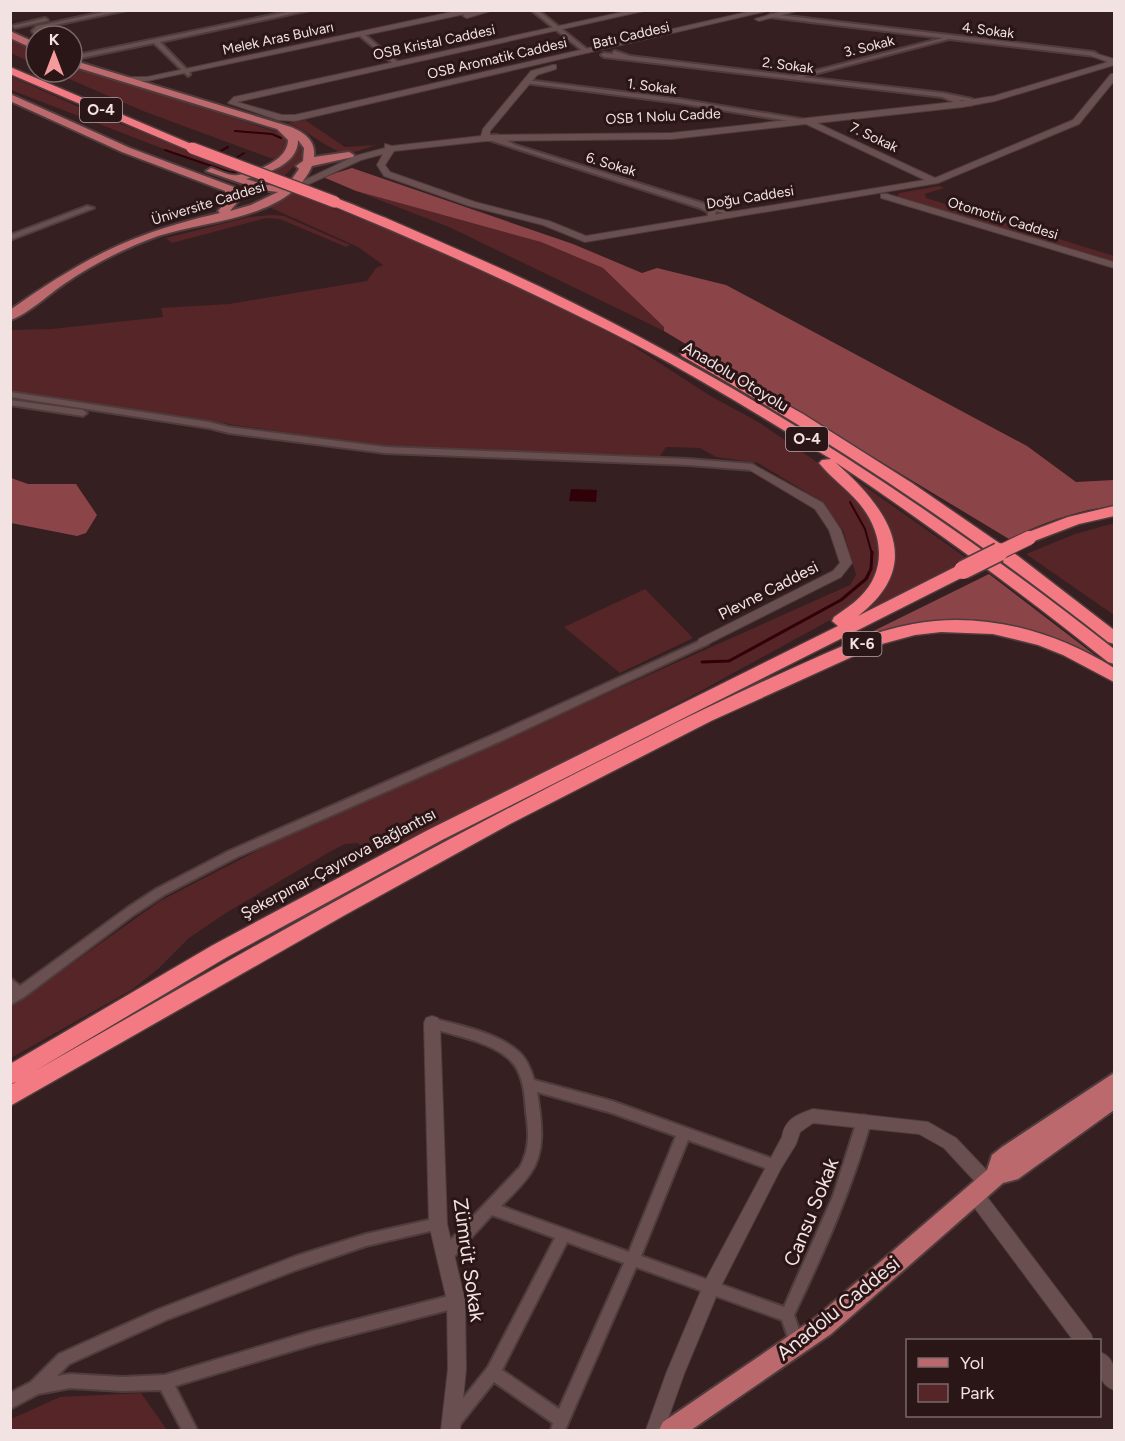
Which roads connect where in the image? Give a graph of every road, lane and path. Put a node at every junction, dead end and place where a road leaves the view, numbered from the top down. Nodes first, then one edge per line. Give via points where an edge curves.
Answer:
1 (93, 10) edge
2 (124, 10) edge
3 (307, 10) edge
4 (474, 10) edge
5 (491, 10) edge
6 (534, 10) edge
7 (543, 10) edge
8 (645, 10) edge
9 (798, 10) edge
10 (769, 14) edge
11 (54, 24) edge
12 (562, 29) junction
13 (11, 30) edge
14 (364, 36) junction
15 (952, 38) junction
16 (24, 39) edge
17 (156, 41) junction
18 (589, 50) junction
19 (615, 53) junction
20 (1094, 54) joint
21 (604, 55) junction
22 (84, 57) edge
23 (629, 58) junction
24 (10, 60) edge
25 (1114, 61) edge
26 (84, 62) edge
27 (534, 63) junction
28 (397, 64) junction
29 (24, 66) edge
30 (10, 70) edge
31 (542, 70) junction
32 (186, 73) junction
33 (1114, 76) edge
34 (792, 77) junction
35 (121, 78) junction
36 (527, 82) junction
37 (65, 84) edge
38 (160, 90) junction
39 (943, 95) junction
40 (10, 97) edge
41 (959, 102) junction
42 (970, 102) junction
43 (232, 103) joint
44 (777, 119) junction
45 (802, 121) junction
46 (268, 123) junction
47 (77, 126) junction
48 (491, 136) junction
49 (513, 146) junction
50 (388, 147) junction
51 (349, 155) junction
52 (379, 155) junction
53 (307, 163) junction
54 (223, 175) junction
55 (935, 181) junction
56 (285, 189) junction
57 (884, 196) dead end
58 (340, 198) junction
59 (703, 206) junction
60 (90, 208) dead end
61 (224, 211) junction
62 (734, 214) junction
63 (711, 218) junction
64 (10, 238) edge
65 (1114, 265) edge
66 (10, 306) edge
67 (10, 316) edge
68 (10, 394) edge
69 (747, 401) junction
70 (10, 402) edge
71 (229, 430) junction
72 (752, 467) joint
73 (1114, 511) edge
74 (948, 514) junction
75 (1114, 518) edge
76 (1032, 541) junction
77 (967, 573) junction
78 (1114, 621) edge
79 (1114, 638) edge
80 (704, 642) joint
81 (1114, 658) edge
82 (1114, 676) edge
83 (694, 703) junction
84 (623, 756) junction
85 (10, 984) edge
86 (15, 996) edge
87 (432, 1023) joint
88 (10, 1075) edge
89 (1114, 1082) edge
90 (529, 1084) junction
91 (10, 1097) edge
92 (1114, 1100) edge
93 (864, 1121) junction
94 (684, 1133) junction
95 (774, 1165) junction
96 (986, 1184) junction
97 (490, 1208) junction
98 (438, 1224) junction
99 (564, 1235) junction
100 (445, 1256) junction
101 (633, 1259) junction
102 (711, 1287) junction
103 (456, 1301) junction
104 (787, 1315) junction
105 (1083, 1339) edge
106 (797, 1344) junction
107 (1101, 1362) edge
108 (493, 1372) junction
109 (1114, 1381) edge
110 (165, 1382) junction
111 (36, 1387) junction
112 (10, 1402) edge
113 (560, 1425) edge
114 (451, 1427) edge
115 (190, 1431) edge
116 (654, 1431) edge
117 (671, 1431) edge

1 - 13 street
2 - 11 street
3 - 17 street
4 - 14 street, Melek Aras Bulvarı
5 - 14 street
6 - 12 street
7 - 12 street
8 - 12 street, OSB Kristal Caddesi
9 - 10 street, Batı Caddesi
10 - 15 street, 4. Sokak
10 - 18 street, OSB Aromatik Caddesi
10 - 19 street, Batı Caddesi
12 - 18 street
12 - 28 street, OSB Kristal Caddesi
13 - 16 main road
14 - 28 street
14 - 32 street, Melek Aras Bulvarı
15 - 20 street, 4. Sokak
15 - 34 street, 3. Sokak
17 - 22 street
17 - 32 street
18 - 27 street, OSB Aromatik Caddesi
19 - 21 street, Batı Caddesi
19 - 23 street, 2. Sokak
20 - 25 street
21 - 23 street, 2. Sokak
21 - 31 street, Batı Caddesi
23 - 34 street, 2. Sokak
24 - 29 highway, O-4
25 - 42 street, OSB 1 Nolu Cadde
26 - 35 main road
27 - 31 street
27 - 43 street, OSB Aromatik Caddesi via 295,118 281,118
28 - 43 street, OSB Kristal Caddesi
30 - 58 highway, O-4, bridge via 192,147
31 - 36 street, Batı Caddesi
32 - 35 street, Melek Aras Bulvarı via 137,80
32 - 38 street via 158,82
33 - 55 street, Doğu Caddesi via 1073,124
34 - 39 street, 2. Sokak
35 - 38 main road
36 - 44 street, 1. Sokak via 679,101
36 - 48 street, Batı Caddesi via 493,124
37 - 58 highway, O-4
38 - 46 main road
39 - 41 street, 2. Sokak
39 - 42 street, 2. Sokak
40 - 47 main road
41 - 42 street, OSB 1 Nolu Cadde
41 - 45 street, OSB 1 Nolu Cadde
42 - 45 street, OSB 1 Nolu Cadde
44 - 45 street, OSB 1 Nolu Cadde
44 - 48 street, OSB 1 Nolu Cadde via 657,134
45 - 48 street, OSB 1 Nolu Cadde via 656,137
45 - 55 street, 7. Sokak
46 - 51 main road via 290,127 333,152
46 - 53 main road via 304,140 310,148
46 - 54 main road via 293,139 290,153 250,175
47 - 54 main road
47 - 61 main road via 126,150 230,189 233,200
48 - 49 street, 6. Sokak
48 - 49 street, 6. Sokak
48 - 50 street, OSB 1 Nolu Cadde
49 - 59 street, 6. Sokak
50 - 51 street, OSB 1 Nolu Cadde
50 - 52 street
51 - 53 main road, OSB 1 Nolu Cadde
52 - 56 street
52 - 63 street, Doğu Caddesi via 382,170 391,176 472,204 546,223 580,239
53 - 56 main road via 297,170
54 - 56 main road via 264,188
55 - 62 street, Doğu Caddesi
56 - 61 main road
56 - 67 main road, Üniversite Caddesi via 246,210 172,228 119,248 76,270
57 - 65 street, Otomotiv Caddesi
58 - 69 highway, Anadolu Otoyolu / O-4 via 565,302
58 - 74 highway, Anadolu Otoyolu / O-4 via 492,256 663,340 780,407
59 - 62 street, 6. Sokak
59 - 63 street via 712,211
60 - 64 street
61 - 66 main road, Üniversite Caddesi via 158,227 110,245 61,271
62 - 63 street, Doğu Caddesi
68 - 71 street
69 - 81 highway, Anadolu Otoyolu / O-4 via 926,517
69 - 83 highway, K-6 via 861,494 880,518 887,560 877,588 857,611
70 - 71 street via 207,432
71 - 72 street via 385,450
72 - 80 street, Plevne Caddesi via 819,506 835,530 846,563 837,574
73 - 76 highway, K-6 via 1074,520
74 - 78 highway via 1012,550
74 - 79 highway, Anadolu Otoyolu / O-4
75 - 76 highway, K-6
76 - 77 highway, K-6
77 - 83 highway, K-6
77 - 84 highway, K-6
80 - 86 street via 233,854 160,892
82 - 84 highway, K-6 via 1064,648 1009,631 963,626 916,629 855,647
83 - 88 highway, Şekerpınar-Çayırova Bağlantısı via 435,835 220,951
84 - 91 highway via 373,890
85 - 86 street
87 - 90 street via 508,1050 521,1063
87 - 98 street, Zümrüt Sokak
89 - 96 main road, Anadolu Caddesi via 1009,1154 999,1162
90 - 94 street via 612,1107
90 - 97 street via 537,1138 532,1160
92 - 96 main road, Anadolu Caddesi via 1011,1172
93 - 95 street via 813,1116 802,1120 792,1128 790,1139
93 - 96 street via 903,1124 933,1132 960,1152
93 - 104 street, Cansu Sokak via 829,1228
94 - 95 street
94 - 101 street
95 - 102 street
96 - 105 street
96 - 106 main road, Anadolu Caddesi via 853,1301
97 - 99 street
97 - 100 street
98 - 100 street, Zümrüt Sokak
98 - 111 street via 366,1240 296,1263 162,1315 64,1359
99 - 101 street
99 - 108 street
100 - 103 street, Zümrüt Sokak
101 - 102 street
101 - 113 street
102 - 104 street
102 - 116 street
103 - 110 street
103 - 114 street, Zümrüt Sokak via 457,1369
104 - 106 street
106 - 117 main road, Anadolu Caddesi
107 - 109 street
108 - 113 street
108 - 114 street
110 - 111 street via 70,1381
110 - 115 street
111 - 112 street

